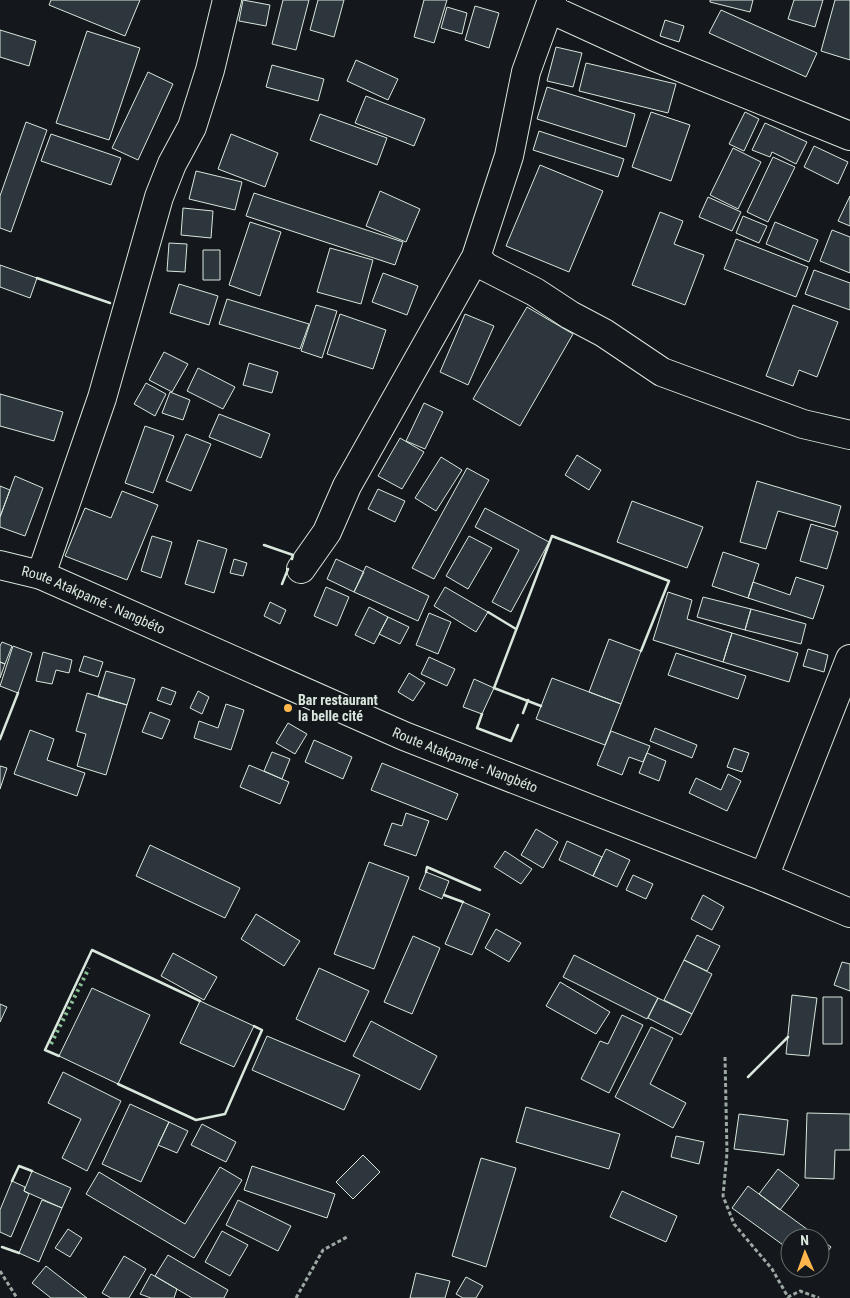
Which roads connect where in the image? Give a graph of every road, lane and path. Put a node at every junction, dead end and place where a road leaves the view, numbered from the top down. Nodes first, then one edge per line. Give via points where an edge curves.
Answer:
1 (227, 0) edge
2 (551, 4) edge
3 (850, 136) edge
4 (476, 257) junction
5 (850, 435) edge
6 (0, 566) edge
7 (301, 569) dead end
8 (41, 575) junction
9 (850, 658) edge
10 (764, 877) junction
11 (850, 914) edge
12 (725, 1057) dead end
13 (347, 1237) dead end
14 (0, 1271) edge
15 (16, 1298) edge
16 (296, 1298) edge
17 (819, 1298) edge

1 - 8 street via 192,127 159,197 102,398
2 - 3 street via 655,57
2 - 4 street via 526,72 509,156
4 - 5 street via 486,267 604,332 662,372 803,424
4 - 7 street via 347,486 327,532
6 - 8 street, Route Atakpamé - Nangbéto
8 - 10 street, Route Atakpamé - Nangbéto via 404,736
9 - 10 street
10 - 11 street, Route Atakpamé - Nangbéto
12 - 17 path via 727,1153 723,1196 734,1224 772,1270 788,1297 800,1291
13 - 16 path via 323,1250
14 - 15 path

